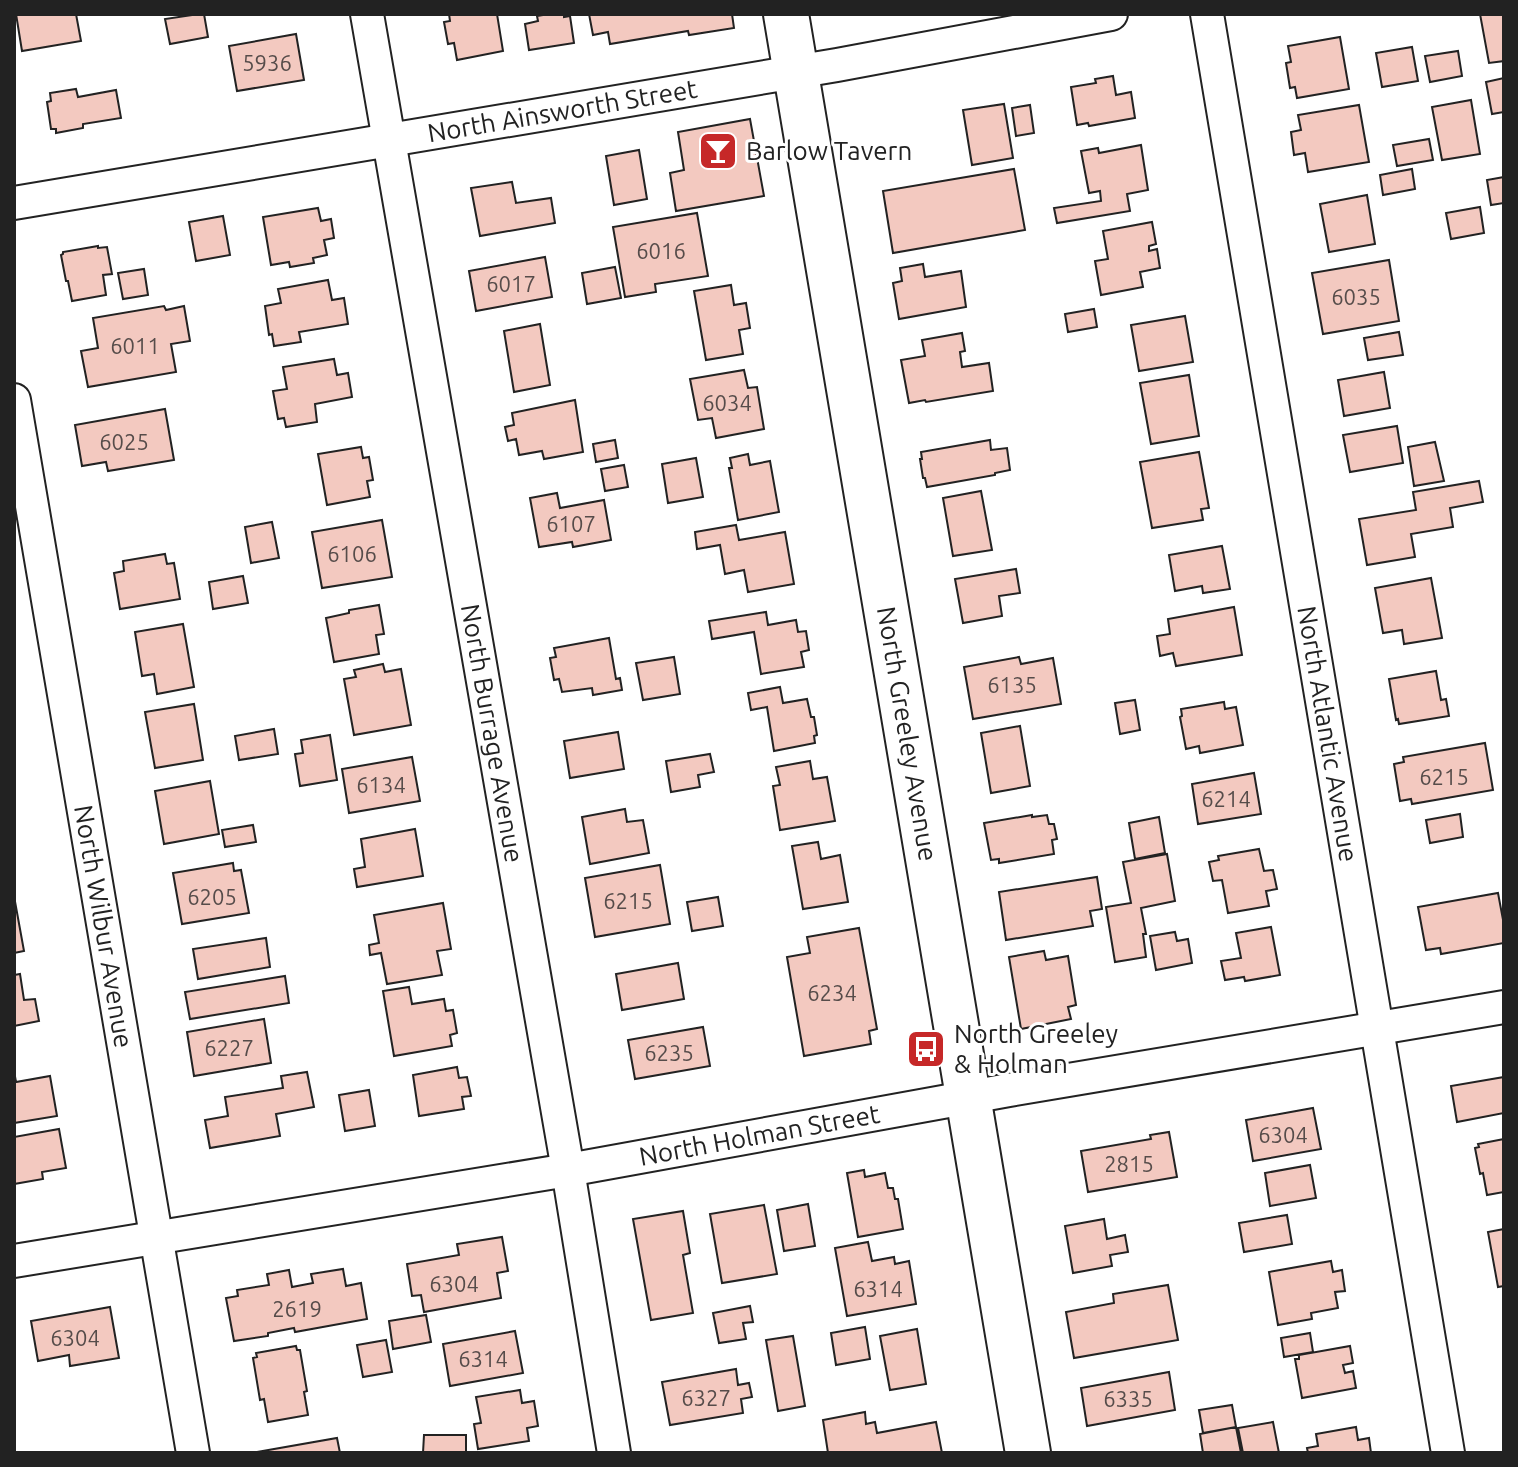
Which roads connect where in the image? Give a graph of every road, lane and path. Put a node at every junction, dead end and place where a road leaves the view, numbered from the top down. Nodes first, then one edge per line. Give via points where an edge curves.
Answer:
1 (367, 14) edge
2 (786, 14) edge
3 (1111, 14) edge
4 (1207, 14) edge
5 (795, 72) junction
6 (388, 140) junction
7 (14, 203) edge
8 (14, 400) edge
9 (1504, 1007) edge
10 (1376, 1028) junction
11 (968, 1097) junction
12 (568, 1170) junction
13 (156, 1236) junction
14 (14, 1261) edge
15 (193, 1453) edge
16 (614, 1453) edge
17 (1028, 1453) edge
18 (1448, 1453) edge

1 - 6 street, North Burrage Avenue
2 - 5 main road, North Greeley Avenue
3 - 5 street, North Ainsworth Street
4 - 10 street, North Atlantic Avenue
5 - 6 street, North Ainsworth Street
5 - 11 main road, North Greeley Avenue
6 - 7 street, North Ainsworth Street
6 - 12 street, North Burrage Avenue
8 - 13 street, North Wilbur Avenue
9 - 10 street, North Holman Street
10 - 11 street, North Holman Street
10 - 18 street, North Atlantic Avenue
11 - 12 street, North Holman Street
11 - 17 main road, North Greeley Avenue
12 - 13 street, North Holman Street
12 - 16 street, North Burrage Avenue
13 - 14 street, North Holman Street
13 - 15 street, North Wilbur Avenue

